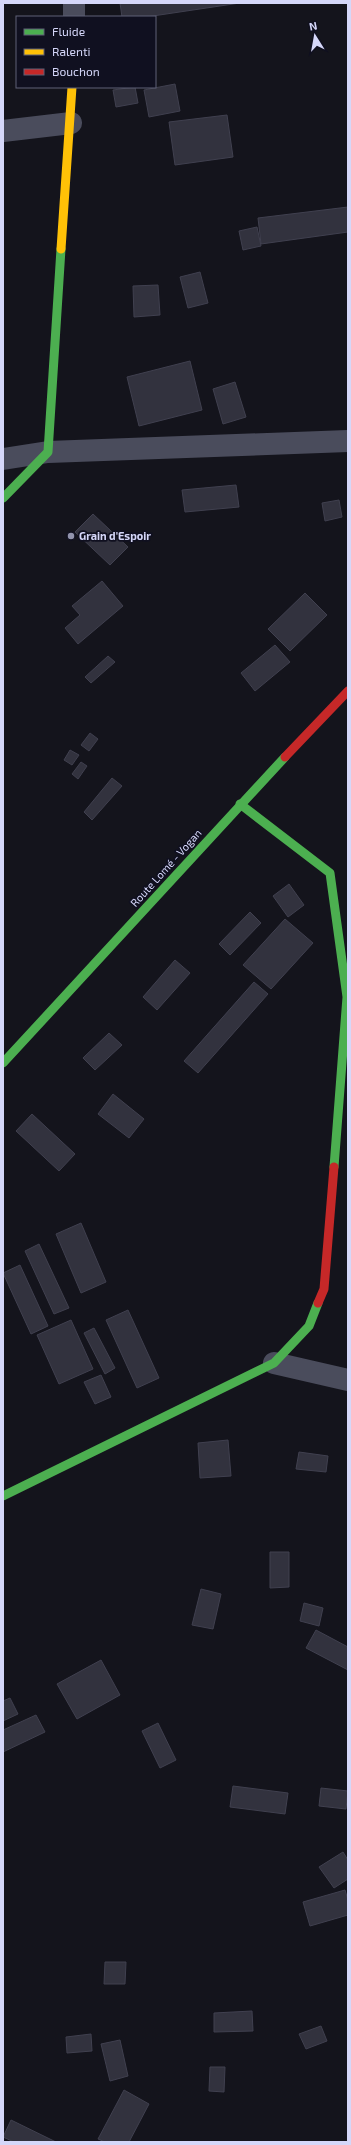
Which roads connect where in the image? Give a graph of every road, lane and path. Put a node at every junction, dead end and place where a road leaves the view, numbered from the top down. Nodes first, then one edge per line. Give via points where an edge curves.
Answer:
1 (74, 3) edge
2 (74, 16) edge
3 (72, 88) edge
4 (71, 123) junction
5 (3, 131) edge
6 (348, 441) edge
7 (48, 452) junction
8 (3, 459) edge
9 (3, 498) edge
10 (348, 691) edge
11 (240, 804) junction
12 (3, 1063) edge
13 (274, 1363) junction
14 (348, 1380) edge
15 (3, 1496) edge

1 - 2 street
3 - 4 street
4 - 5 street
4 - 7 street
6 - 7 street
7 - 8 street
7 - 9 street
10 - 11 street, Route Lomé - Vogan
11 - 12 street, Route Lomé - Vogan
11 - 13 street via 330,873 347,997 324,1288 308,1326
13 - 14 street
13 - 15 street

